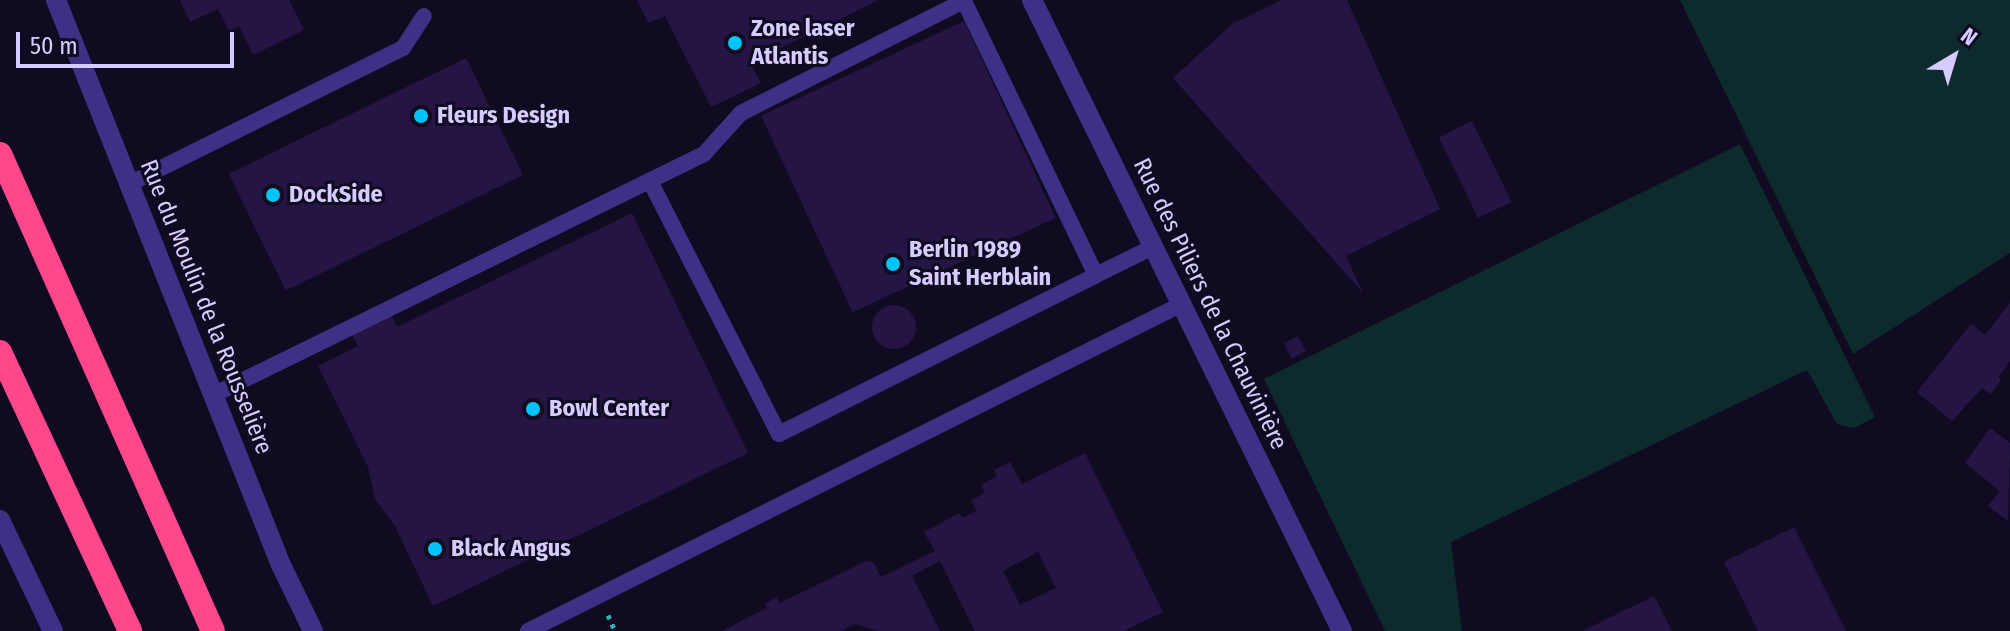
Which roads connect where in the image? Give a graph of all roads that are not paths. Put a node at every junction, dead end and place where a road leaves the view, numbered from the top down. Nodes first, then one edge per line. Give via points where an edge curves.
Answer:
1 (56, 0) edge
2 (1032, 0) edge
3 (424, 16) dead end
4 (0, 154) edge
5 (650, 181) junction
6 (129, 184) junction
7 (1153, 247) junction
8 (1096, 275) junction
9 (1182, 304) junction
10 (0, 352) edge
11 (213, 395) junction
12 (0, 520) edge
13 (53, 631) edge
14 (130, 631) edge
15 (213, 631) edge
16 (313, 631) edge
17 (528, 631) edge
18 (1342, 631) edge

1 - 6 street, Rue du Moulin de la Rousselière
2 - 7 street, Rue des Piliers de la Chauvinière
3 - 6 lane via 403,48
4 - 15 highway
5 - 8 lane via 779,434
5 - 8 lane via 704,154 741,113 964,1
5 - 11 lane
6 - 11 street, Rue du Moulin de la Rousselière
7 - 8 lane
7 - 9 street, Rue des Piliers de la Chauvinière
9 - 17 lane
9 - 18 street, Rue des Piliers de la Chauvinière
10 - 14 highway
11 - 16 street, Rue du Moulin de la Rousselière
12 - 13 street

